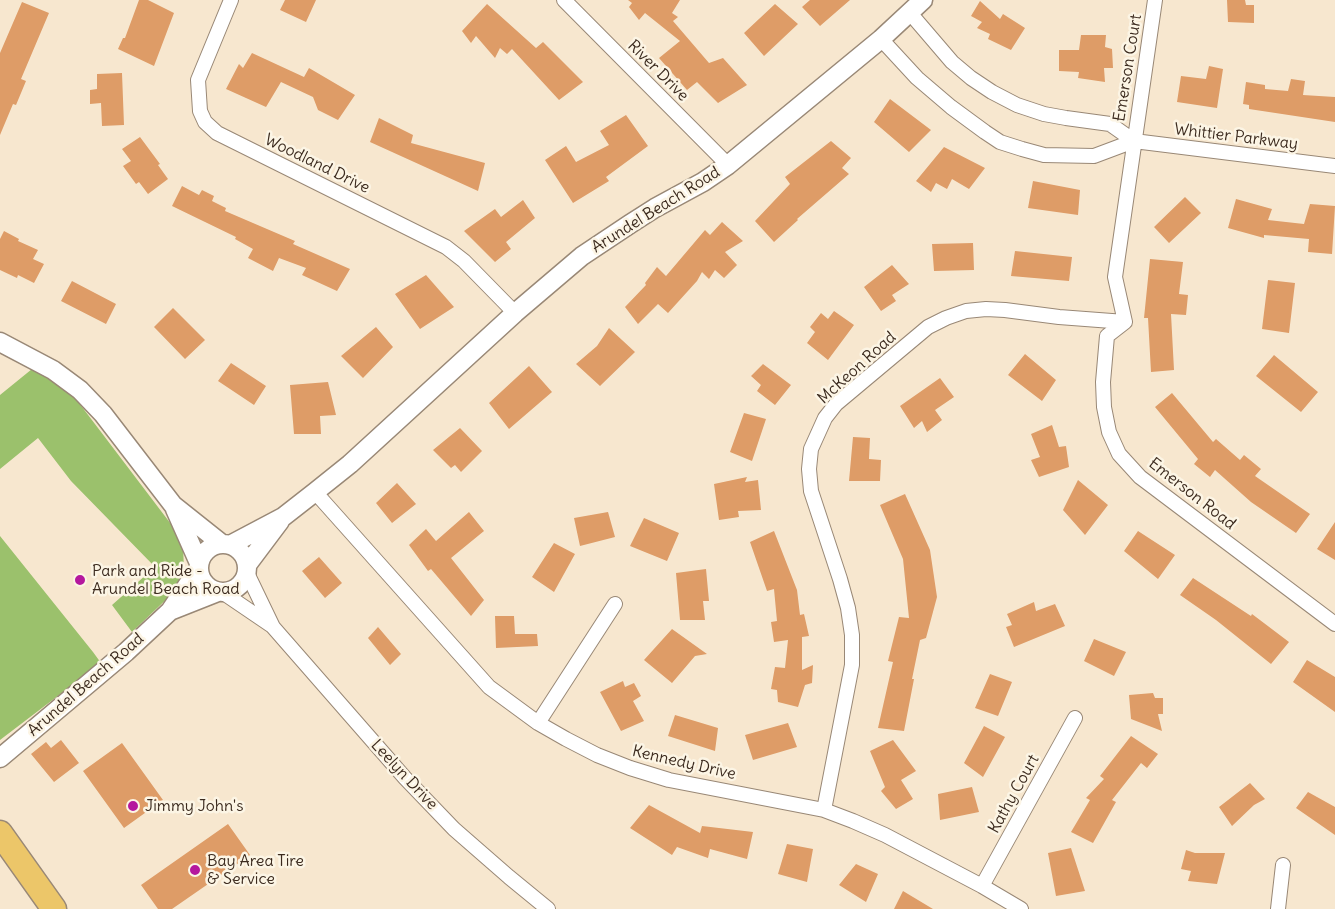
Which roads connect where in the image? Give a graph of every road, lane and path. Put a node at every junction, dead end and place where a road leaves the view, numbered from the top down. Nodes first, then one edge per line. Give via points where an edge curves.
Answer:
1 (231, 0) edge
2 (564, 0) edge
3 (923, 0) edge
4 (1155, 0) edge
5 (910, 13) junction
6 (881, 39) junction
7 (1134, 141) junction
8 (728, 165) junction
9 (1335, 166) edge
10 (515, 313) junction
11 (1125, 322) junction
12 (0, 342) edge
13 (315, 492) junction
14 (173, 505) junction
15 (283, 517) junction
16 (226, 545) junction
17 (199, 565) junction
18 (247, 569) junction
19 (220, 592) junction
20 (615, 604) dead end
21 (170, 611) junction
22 (1335, 624) edge
23 (273, 627) junction
24 (1075, 718) dead end
25 (538, 723) junction
26 (0, 758) edge
27 (824, 810) junction
28 (0, 832) edge
29 (1283, 865) dead end
30 (982, 886) junction
31 (54, 909) edge
32 (548, 909) edge
33 (1021, 909) edge
34 (1278, 909) edge

1 - 10 street, Woodland Drive via 198,80 200,111 205,122 217,133 446,247
2 - 8 street, River Drive
3 - 5 street, Arundel Beach Road
4 - 7 street, Emerson Court
5 - 6 street, Arundel Beach Road
5 - 7 street, Whittier Parkway via 952,62 992,92 1044,114 1110,124
6 - 7 street, Whittier Parkway via 917,78 1000,142 1044,155 1094,156
6 - 8 street, Arundel Beach Road
7 - 9 street, Whittier Parkway
7 - 11 street via 1115,277
8 - 10 street, Arundel Beach Road via 608,238
10 - 13 street, Arundel Beach Road
11 - 22 street, Emerson Road via 1107,336 1102,382 1109,432 1119,454 1140,477
11 - 27 street, McKeon Road via 1005,309 966,311 928,327 836,404 825,418 811,449 811,491 848,608 852,665
12 - 14 street via 53,370 80,390
13 - 15 street, Arundel Beach Road
13 - 25 street, Kennedy Drive via 489,687
14 - 16 street
14 - 17 street
15 - 16 street, Arundel Beach Road
15 - 18 street, Arundel Beach Road
16 - 17 street via 207,550
16 - 18 street via 241,552
17 - 19 street via 206,586
17 - 21 street, Arundel Beach Road
18 - 19 street via 240,585
18 - 23 street, Leelyn Drive
19 - 21 street, Arundel Beach Road
19 - 23 street, Leelyn Drive
20 - 25 street
21 - 26 street, Arundel Beach Road
23 - 32 street, Leelyn Drive via 454,829
24 - 30 street, Kathy Court
25 - 27 street, Kennedy Drive via 597,755 669,780
27 - 30 street, Kennedy Drive via 885,835
28 - 31 highway
29 - 34 street
30 - 33 street, Kennedy Drive

